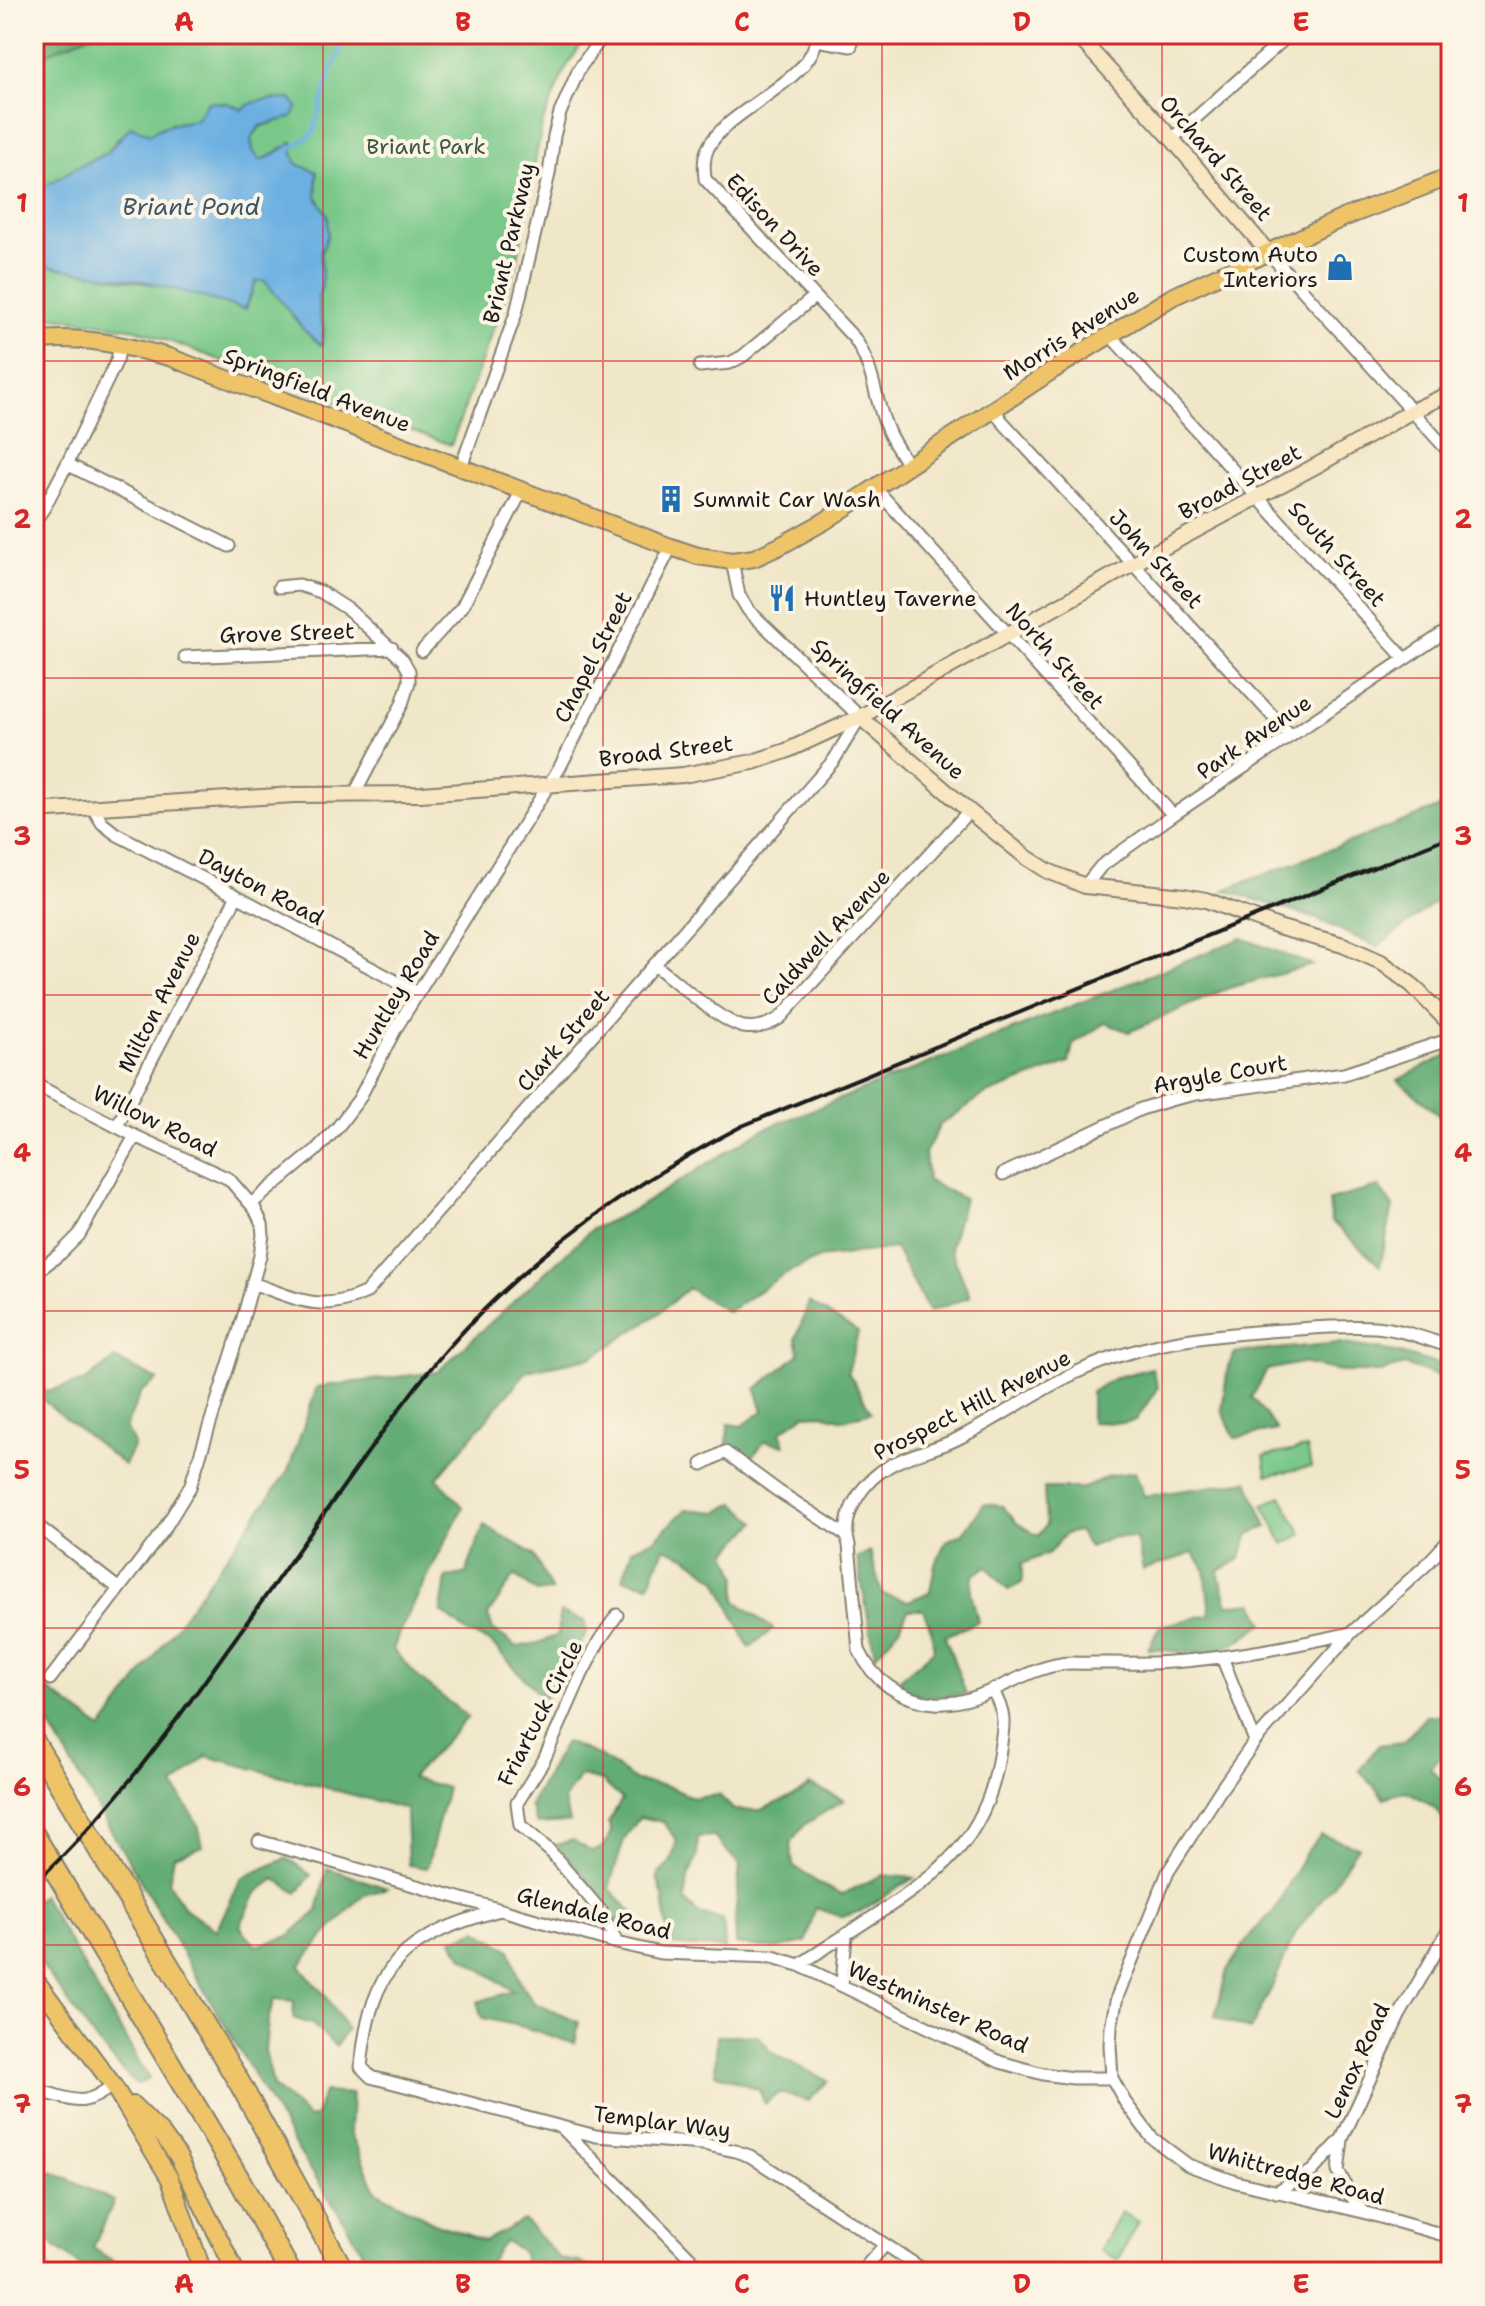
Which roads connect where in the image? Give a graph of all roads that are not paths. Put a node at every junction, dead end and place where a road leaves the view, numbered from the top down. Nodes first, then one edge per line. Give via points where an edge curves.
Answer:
1 (604, 34) edge
2 (1076, 34) edge
3 (1290, 34) edge
4 (816, 37) edge
5 (851, 46) dead end
6 (1172, 139) junction
7 (1451, 176) edge
8 (1268, 252) junction
9 (814, 297) junction
10 (34, 314) edge
11 (1109, 334) junction
12 (38, 341) edge
13 (120, 346) junction
14 (700, 366) dead end
15 (1451, 393) edge
16 (994, 409) junction
17 (1412, 411) junction
18 (1451, 454) edge
19 (67, 464) junction
20 (908, 465) junction
21 (461, 467) junction
22 (875, 488) junction
23 (522, 490) junction
24 (1258, 497) junction
25 (34, 522) edge
26 (229, 546) dead end
27 (671, 547) junction
28 (732, 561) junction
29 (1133, 564) junction
30 (279, 587) dead end
31 (1451, 628) edge
32 (1008, 633) junction
33 (392, 648) junction
34 (422, 651) dead end
35 (185, 657) dead end
36 (1405, 659) junction
37 (860, 717) junction
38 (1291, 736) junction
39 (550, 785) junction
40 (354, 795) junction
41 (93, 808) junction
42 (34, 811) edge
43 (969, 811) junction
44 (1173, 815) junction
45 (1085, 886) junction
46 (237, 896) junction
47 (655, 965) junction
48 (418, 993) junction
49 (1451, 1025) edge
50 (1451, 1039) edge
51 (34, 1084) edge
52 (117, 1126) junction
53 (135, 1136) junction
54 (1003, 1174) dead end
55 (251, 1204) junction
56 (34, 1274) edge
57 (252, 1283) junction
58 (1451, 1347) edge
59 (702, 1464) dead end
60 (34, 1523) edge
61 (846, 1535) junction
62 (1451, 1538) edge
63 (118, 1588) junction
64 (617, 1615) dead end
65 (1351, 1633) junction
66 (1222, 1657) junction
67 (50, 1679) dead end
68 (993, 1691) junction
69 (1255, 1741) junction
70 (34, 1742) edge
71 (34, 1835) edge
72 (259, 1841) dead end
73 (501, 1910) junction
74 (1451, 1926) edge
75 (846, 1935) junction
76 (617, 1943) junction
77 (799, 1965) junction
78 (34, 1978) edge
79 (842, 1985) junction
80 (1112, 2078) junction
81 (113, 2085) junction
82 (34, 2090) edge
83 (563, 2129) junction
84 (1342, 2139) junction
85 (1276, 2192) junction
86 (1363, 2212) junction
87 (1451, 2237) edge
88 (884, 2246) junction
89 (1451, 2266) edge
90 (203, 2272) edge
91 (236, 2272) edge
92 (290, 2272) edge
93 (344, 2272) edge
94 (704, 2272) edge
95 (861, 2272) edge
96 (927, 2272) edge
97 (1446, 2272) edge

1 - 21 street, Briant Parkway via 579,69 560,113 516,313
2 - 6 main road, Orchard Street
3 - 6 street
4 - 5 street
4 - 9 street, Edison Drive via 812,56 712,141 703,167 717,194
6 - 8 main road, Orchard Street
7 - 8 main road, Morris Avenue
8 - 11 main road, Morris Avenue via 1172,297
8 - 17 street, Orchard Street
9 - 14 street via 743,356
9 - 20 street, Edison Drive via 865,354 888,432
10 - 12 street
11 - 16 main road, Morris Avenue
11 - 24 street, South Street
12 - 13 main road, Springfield Avenue
13 - 19 street
13 - 21 main road, Springfield Avenue via 169,357
15 - 17 main road, Broad Street
16 - 20 main road, Morris Avenue
16 - 29 street, John Street
17 - 18 street, Orchard Street
17 - 24 main road, Broad Street
19 - 25 street
19 - 26 street
20 - 22 main road, Morris Avenue
21 - 23 main road, Springfield Avenue
22 - 28 main road, Morris Avenue via 782,545
22 - 32 street, North Street
23 - 27 main road, Springfield Avenue
23 - 34 street via 462,607
24 - 29 main road, Broad Street
24 - 36 street, South Street
27 - 28 main road, Springfield Avenue
27 - 39 street, Chapel Street
28 - 37 street, Springfield Avenue via 748,610
29 - 32 main road, Broad Street
29 - 38 street, John Street
30 - 33 street via 299,585 321,592
31 - 36 street, Park Avenue
32 - 37 main road, Broad Street
32 - 44 street, North Street
33 - 35 street, Grove Street
33 - 40 street via 409,671 407,693
36 - 38 street, Park Avenue
37 - 39 main road, Broad Street via 786,751 720,769
37 - 43 main road, Springfield Avenue
37 - 47 street, Clark Street via 834,760
38 - 44 street, Park Avenue
39 - 40 main road, Broad Street
39 - 48 street, Huntley Road
40 - 41 main road, Broad Street
41 - 42 main road, Broad Street
41 - 46 street, Dayton Road via 116,834
43 - 45 main road, Springfield Avenue via 1037,864
43 - 47 street, Caldwell Avenue via 772,1023 753,1028 734,1024
44 - 45 street, Park Avenue via 1101,866
45 - 49 main road, Springfield Avenue via 1206,900 1343,945 1381,962
46 - 48 street, Dayton Road
46 - 52 street, Milton Avenue
47 - 57 street, Clark Street via 367,1292 338,1303 309,1303
48 - 55 street, Huntley Road via 337,1128
50 - 54 street, Argyle Court via 1344,1074 1170,1100
51 - 52 street, Willow Road
52 - 53 street, Willow Road
53 - 55 street, Willow Road via 229,1179
53 - 56 street via 79,1235
55 - 57 street via 263,1235
57 - 63 street via 190,1487
58 - 61 street, Prospect Hill Avenue via 1377,1327 1337,1326 1159,1343 1126,1353 1065,1377 958,1439 890,1465 864,1487 849,1514
59 - 61 street via 725,1452
60 - 63 street
61 - 68 street, Prospect Hill Avenue via 859,1650 875,1677 887,1687 932,1702 962,1702
62 - 65 street, Whittredge Road
63 - 67 street
64 - 76 street, Friartuck Circle via 517,1803 520,1825 601,1911
65 - 66 street, Prospect Hill Avenue
65 - 69 street, Whittredge Road
66 - 68 street, Prospect Hill Avenue via 1062,1664
66 - 69 street
68 - 75 street via 1003,1709 998,1765 991,1794 971,1834 913,1891
69 - 80 street, Whittredge Road via 1168,1872 1117,1997 1111,2027
70 - 93 highway via 239,2082
71 - 92 highway
72 - 73 street, Glendale Road
73 - 76 street, Glendale Road
73 - 83 street, Templar Way via 440,1930 403,1954 377,1992 361,2067 371,2077
74 - 84 street, Lenox Road via 1399,2016
75 - 77 street
75 - 79 street
76 - 77 street, Glendale Road via 660,1953 773,1957
77 - 79 street, Westminster Road
78 - 81 main road
79 - 80 street, Westminster Road via 1000,2062 1043,2074
80 - 85 street, Whittredge Road via 1136,2119 1188,2165
81 - 82 street via 87,2101
81 - 90 main road via 170,2179
81 - 91 main road via 178,2156
83 - 88 street, Templar Way via 703,2144 750,2156
83 - 94 street
84 - 85 street, Lenox Road via 1312,2171
84 - 86 street via 1338,2171
85 - 86 street, Whittredge Road
86 - 87 street, Whittredge Road
88 - 95 street
88 - 96 street, Templar Way
89 - 97 street

